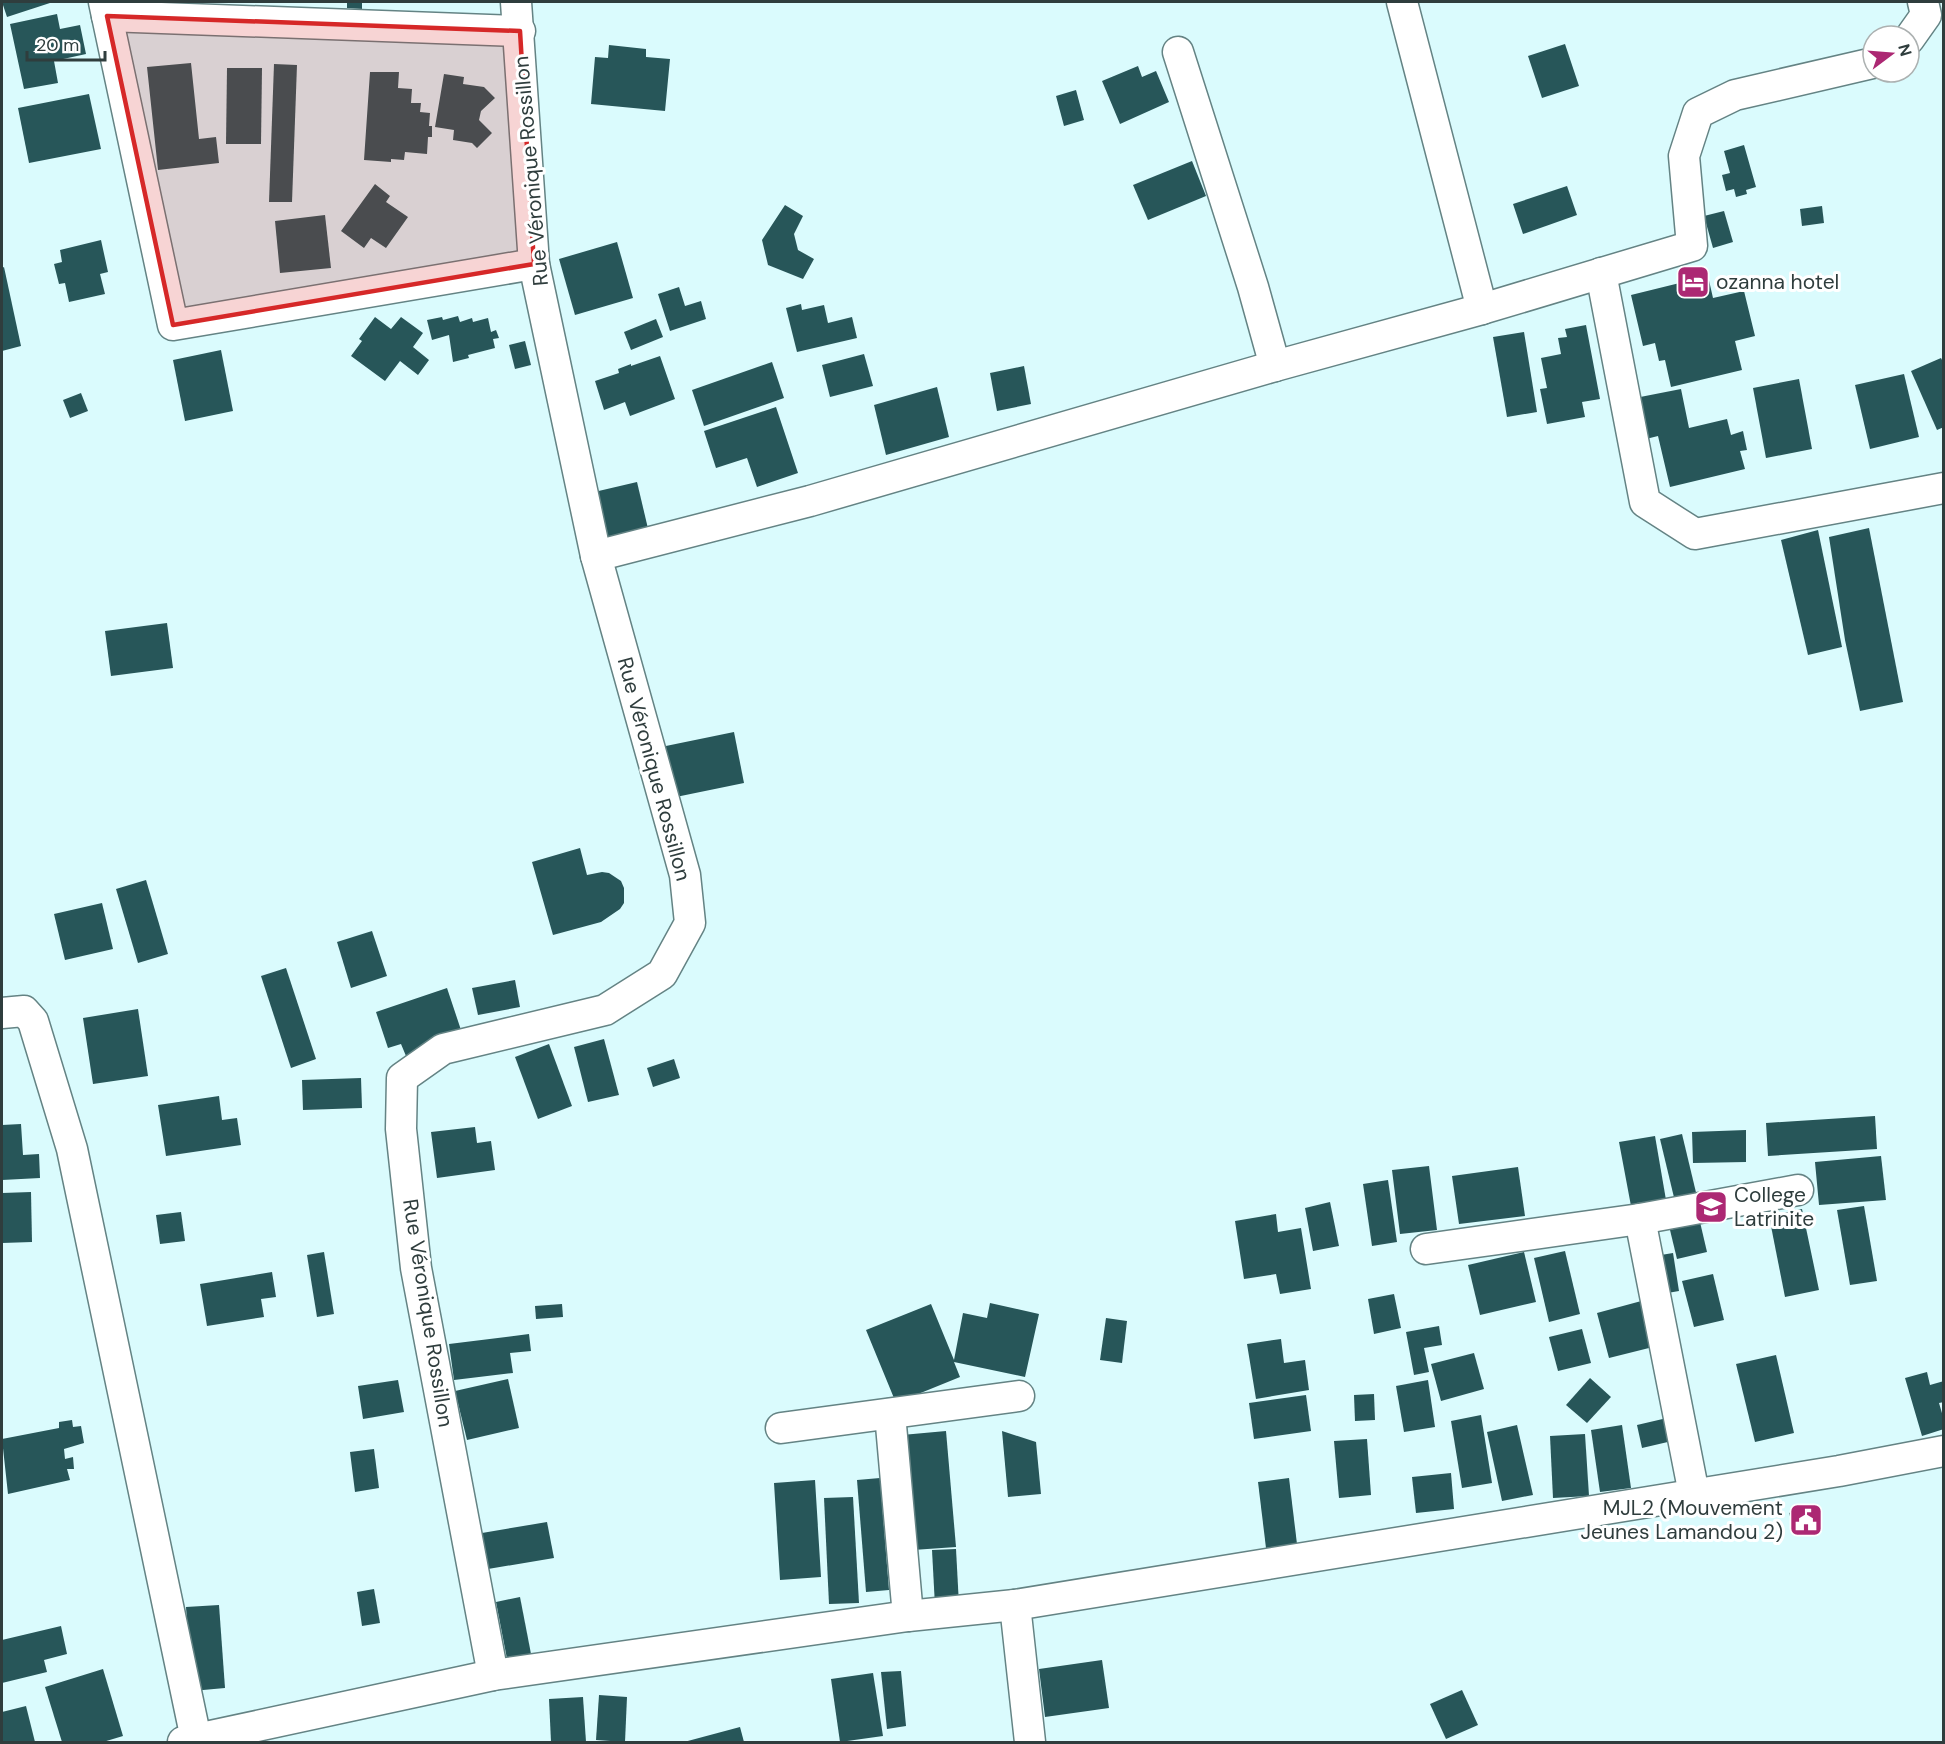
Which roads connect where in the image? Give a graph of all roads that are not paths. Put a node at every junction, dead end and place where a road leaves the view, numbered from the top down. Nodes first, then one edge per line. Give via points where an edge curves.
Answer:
1 (516, 2) edge
2 (1402, 2) edge
3 (1923, 2) edge
4 (106, 8) edge
5 (1920, 24) edge
6 (520, 31) junction
7 (1178, 52) dead end
8 (1861, 66) edge
9 (534, 264) junction
10 (1602, 273) junction
11 (1482, 309) junction
12 (1275, 366) junction
13 (1944, 488) edge
14 (596, 556) junction
15 (2, 1013) edge
16 (1798, 1190) dead end
17 (1640, 1219) junction
18 (1426, 1249) dead end
19 (1020, 1396) dead end
20 (890, 1414) junction
21 (781, 1428) dead end
22 (1944, 1451) edge
23 (1694, 1494) junction
24 (1015, 1605) junction
25 (908, 1616) junction
26 (494, 1675) junction
27 (290, 1731) edge
28 (189, 1741) edge
29 (1030, 1743) edge

1 - 6 street, Rue Véronique Rossillon
2 - 11 street
3 - 5 street via 1926,15
4 - 6 street
4 - 9 street via 173,325
6 - 9 street, Rue Véronique Rossillon
7 - 12 street
8 - 10 street via 1735,95 1698,113 1684,156 1692,246
9 - 14 street, Rue Véronique Rossillon
10 - 11 street
10 - 13 street via 1645,502 1695,534
11 - 12 street
12 - 14 street via 810,501
14 - 26 street, Rue Véronique Rossillon via 685,875 690,923 662,974 605,1010 443,1049 402,1078 400,1129 416,1268
15 - 28 street via 24,1011 33,1021 72,1149
16 - 17 street
17 - 18 street
17 - 23 street
19 - 20 street
20 - 21 street
20 - 25 street
22 - 23 street
23 - 24 street
24 - 25 street
24 - 29 street
25 - 26 street
26 - 27 street
27 - 28 street

